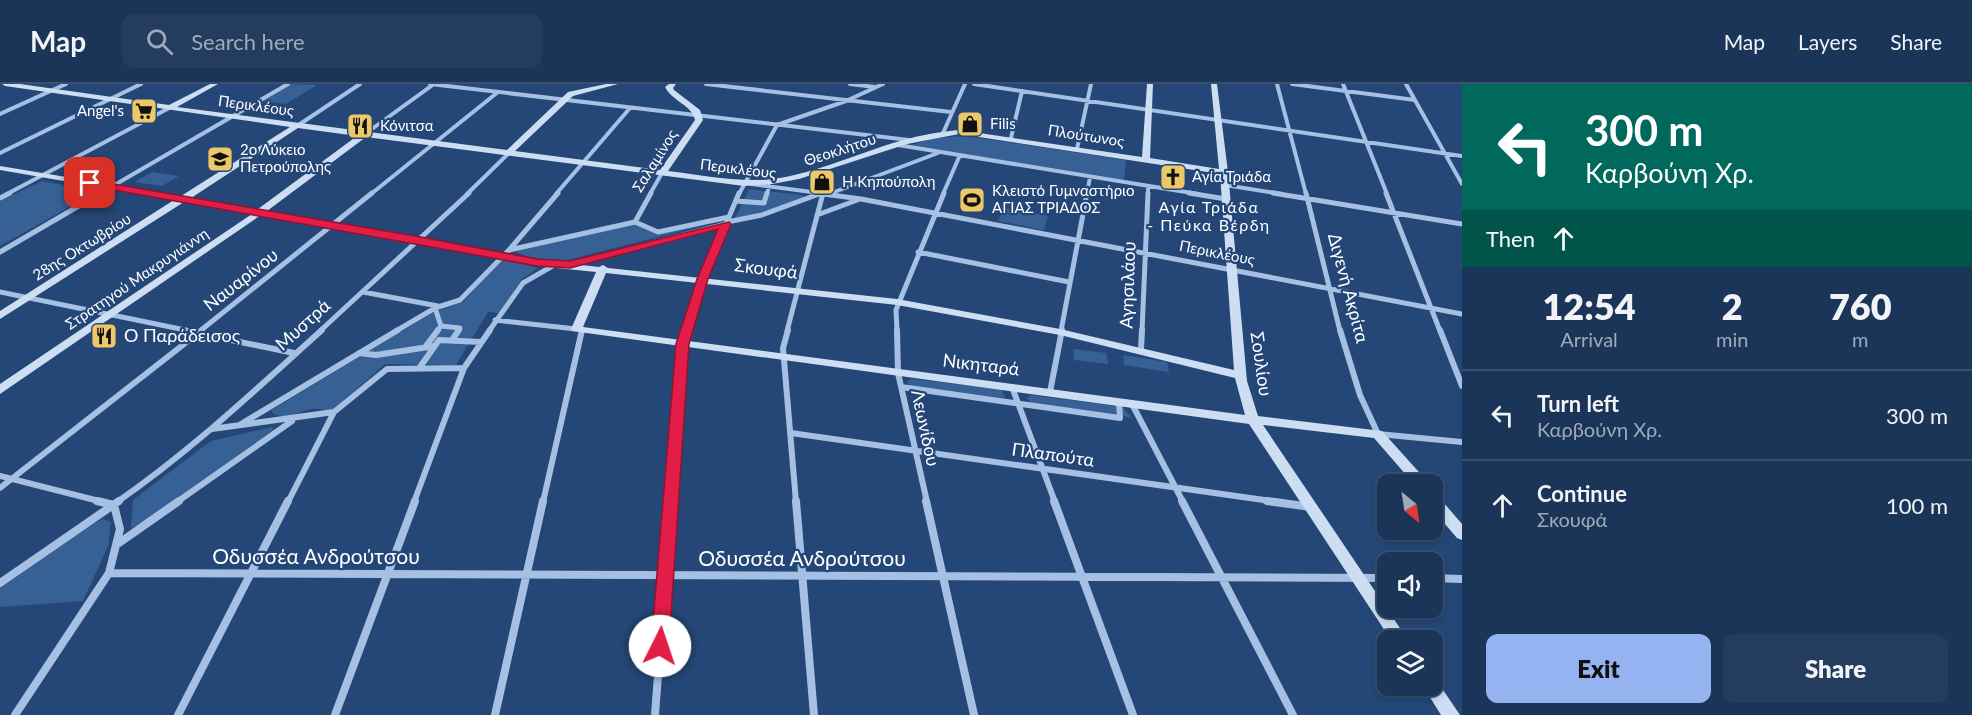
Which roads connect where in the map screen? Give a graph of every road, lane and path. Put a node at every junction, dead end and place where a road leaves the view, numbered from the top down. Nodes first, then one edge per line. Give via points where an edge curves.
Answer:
1 (4, 84) edge
2 (66, 84) edge
3 (141, 84) edge
4 (215, 84) edge
5 (288, 84) edge
6 (360, 84) edge
7 (432, 84) edge
8 (615, 84) edge
9 (673, 84) edge
10 (706, 84) edge
11 (850, 84) edge
12 (883, 84) edge
13 (964, 84) edge
14 (974, 84) edge
15 (1091, 84) edge
16 (1150, 84) edge
17 (1214, 84) edge
18 (1277, 84) edge
19 (1292, 84) edge
20 (1343, 84) edge
21 (1406, 84) edge
22 (876, 87) junction
23 (52, 90) junction
24 (1022, 91) junction
25 (1347, 91) junction
26 (498, 92) junction
27 (111, 99) junction
28 (563, 100) junction
29 (1088, 100) junction
30 (1415, 100) junction
31 (846, 101) junction
32 (171, 107) junction
33 (630, 108) junction
34 (1149, 109) junction
35 (951, 112) junction
36 (0, 114) edge
37 (233, 116) junction
38 (700, 116) junction
39 (1218, 120) junction
40 (777, 125) junction
41 (297, 126) junction
42 (1292, 131) junction
43 (943, 133) junction
44 (365, 134) junction
45 (1011, 138) junction
46 (910, 141) junction
47 (1368, 142) junction
48 (435, 144) junction
49 (898, 145) junction
50 (1077, 148) junction
51 (940, 152) junction
52 (0, 153) edge
53 (509, 153) junction
54 (1446, 154) junction
55 (960, 155) junction
56 (1462, 156) edge
57 (1146, 160) junction
58 (582, 163) junction
59 (0, 168) edge
60 (1224, 172) junction
61 (662, 173) junction
62 (45, 175) junction
63 (1090, 177) junction
64 (744, 183) junction
65 (1462, 184) edge
66 (1226, 185) junction
67 (769, 186) junction
68 (1148, 186) junction
69 (112, 187) junction
70 (826, 194) junction
71 (0, 198) edge
72 (1307, 198) junction
73 (861, 199) junction
74 (1226, 199) junction
75 (184, 200) junction
76 (736, 201) junction
77 (259, 212) junction
78 (1394, 212) junction
79 (934, 213) junction
80 (817, 215) junction
81 (727, 221) junction
82 (635, 222) junction
83 (1462, 224) edge
84 (334, 225) junction
85 (421, 240) junction
86 (1077, 240) junction
87 (0, 252) edge
88 (918, 252) junction
89 (505, 253) junction
90 (1144, 253) junction
91 (557, 264) junction
92 (570, 264) junction
93 (603, 268) junction
94 (1232, 270) junction
95 (703, 279) junction
96 (1069, 282) junction
97 (1328, 289) junction
98 (0, 292) edge
99 (363, 292) junction
100 (797, 292) junction
101 (29, 298) junction
102 (897, 302) junction
103 (437, 307) junction
104 (1431, 308) junction
105 (1462, 314) edge
106 (111, 315) junction
107 (0, 316) edge
108 (495, 320) junction
109 (441, 326) junction
110 (579, 330) junction
111 (1060, 332) junction
112 (198, 333) junction
113 (452, 340) junction
114 (481, 342) junction
115 (682, 344) junction
116 (426, 346) junction
117 (435, 346) junction
118 (1141, 349) junction
119 (294, 353) junction
120 (359, 353) junction
121 (784, 357) junction
122 (420, 368) junction
123 (464, 368) junction
124 (898, 373) junction
125 (1240, 375) junction
126 (941, 378) junction
127 (986, 384) junction
128 (1462, 386) edge
129 (901, 387) junction
130 (1012, 387) junction
131 (0, 390) edge
132 (939, 393) junction
133 (1054, 393) junction
134 (1080, 396) junction
135 (987, 399) junction
136 (1119, 402) junction
137 (1018, 403) junction
138 (1132, 404) junction
139 (1059, 409) junction
140 (334, 412) junction
141 (1081, 412) junction
142 (295, 419) junction
143 (1253, 420) junction
144 (241, 424) junction
145 (212, 429) junction
146 (790, 433) junction
147 (1378, 434) junction
148 (1462, 442) edge
149 (914, 451) junction
150 (1042, 469) junction
151 (1412, 474) edge
152 (0, 476) edge
153 (12, 480) junction
154 (0, 488) edge
155 (1177, 488) junction
156 (114, 505) junction
157 (1312, 507) junction
158 (1443, 512) edge
159 (1462, 534) edge
160 (119, 543) junction
161 (109, 573) junction
162 (250, 575) junction
163 (387, 575) junction
164 (526, 576) junction
165 (665, 577) junction
166 (803, 577) junction
167 (943, 577) junction
168 (1083, 577) junction
169 (1222, 577) junction
170 (1358, 578) junction
171 (1377, 578) edge
172 (1443, 578) edge
173 (1462, 579) edge
174 (0, 582) edge
175 (1393, 630) edge
176 (1438, 696) edge
177 (15, 715) edge
178 (177, 715) edge
179 (335, 715) edge
180 (495, 715) edge
181 (655, 715) edge
182 (814, 715) edge
183 (974, 715) edge
184 (1133, 715) edge
185 (1293, 715) edge
186 (1451, 715) edge

1 - 23 street, Περικλέους
2 - 23 street
3 - 27 street
4 - 32 street
5 - 37 street
6 - 41 street, 28ης Οκτωβρίου
7 - 26 street
7 - 44 street, Στρατηγού Μακρυγιάννη
8 - 28 street, Μυστρά via 571,94
9 - 38 street via 669,87 671,91
10 - 31 street
11 - 22 street
12 - 22 street
13 - 35 street
14 - 24 street
15 - 29 street
16 - 34 street
17 - 39 street, Σουλίου
18 - 42 street, Διγενή Ακρίτα
19 - 25 street
20 - 25 street
21 - 30 street
22 - 31 street
23 - 27 street, Περικλέους
23 - 36 street
24 - 29 street
24 - 45 street
25 - 30 street
25 - 47 street
26 - 28 street
26 - 48 street, Ναυαρίνου
27 - 32 street, Περικλέους
27 - 52 street
28 - 33 street
28 - 53 street, Μυστρά
29 - 34 street
29 - 50 street
30 - 54 street
31 - 35 street
31 - 40 street
32 - 37 street, Περικλέους
32 - 62 street
33 - 38 street
33 - 58 street
34 - 39 street
34 - 57 street
35 - 43 street
37 - 41 street, Περικλέους
37 - 69 street
38 - 40 street
38 - 61 street, Σαλαμίνος
39 - 42 street
39 - 60 street, Σουλίου
40 - 46 street
40 - 64 street
41 - 44 street, Περικλέους
41 - 75 street, 28ης Οκτωβρίου
42 - 47 street
42 - 72 street, Διγενή Ακρίτα
43 - 45 street, Πλούτωνος
43 - 46 street, Θεοκλήτου
44 - 48 street, Περικλέους
44 - 77 street, Στρατηγού Μακρυγιάννη
45 - 50 street, Πλούτωνος
46 - 49 street, Θεοκλήτου
47 - 54 street
47 - 78 street
48 - 53 street, Περικλέους
48 - 84 street, Ναυαρίνου
49 - 51 street
49 - 64 street, Θεοκλήτου via 791,180
50 - 57 street, Πλούτωνος
51 - 55 street
51 - 70 street
53 - 58 street, Περικλέους
53 - 85 street, Μυστρά
54 - 56 street
54 - 65 street
55 - 63 street
55 - 79 street, Λεωνίδου
57 - 60 street, Πλούτωνος
58 - 61 street, Περικλέους
58 - 89 street
59 - 62 street, Σκουφά
60 - 66 street, Σουλίου
61 - 64 street, Περικλέους
61 - 82 street, Σαλαμίνος
62 - 69 street, Σκουφά
62 - 71 street
63 - 68 street
63 - 86 street
64 - 67 street, Περικλέους
64 - 76 street
66 - 72 street
66 - 74 street, Σουλίου
67 - 70 street, Περικλέους
67 - 76 street via 764,203
68 - 74 street
68 - 90 street, Αγησιλάου
69 - 75 street, Σκουφά
69 - 87 street
70 - 73 street, Περικλέους
70 - 80 street
70 - 81 street via 762,215
72 - 78 street
72 - 97 street, Διγενή Ακρίτα
73 - 79 street, Περικλέους
73 - 80 street
74 - 94 street, Σουλίου
75 - 77 street, Σκουφά
75 - 101 street, 28ης Οκτωβρίου
76 - 81 street
77 - 84 street, Σκουφά
77 - 106 street, Στρατηγού Μακρυγιάννη
78 - 83 street
78 - 104 street
79 - 86 street, Περικλέους
79 - 88 street, Λεωνίδου
80 - 100 street
81 - 82 street via 658,232
81 - 92 street
81 - 95 street
82 - 89 street
84 - 85 street, Σκουφά
84 - 112 street, Ναυαρίνου
85 - 89 street, Σκουφά
85 - 99 street, Μυστρά
86 - 90 street, Περικλέους
86 - 96 street
88 - 96 street
88 - 102 street, Λεωνίδου
89 - 91 street, Σκουφά
89 - 103 street via 460,300
90 - 94 street, Περικλέους
90 - 118 street, Αγησιλάου
91 - 92 street, Σκουφά
91 - 108 street via 523,283
92 - 93 street, Σκουφά
93 - 95 street, Σκουφά
93 - 110 street
94 - 97 street, Περικλέους
94 - 125 street, Σουλίου
95 - 100 street, Σκουφά
95 - 115 street
96 - 111 street
97 - 104 street, Περικλέους
97 - 147 street, Διγενή Ακρίτα via 1362,408
98 - 101 street
99 - 103 street
99 - 119 street, Μυστρά
100 - 102 street, Σκουφά
100 - 121 street
101 - 106 street
101 - 107 street, 28ης Οκτωβρίου
102 - 111 street, Σκουφά
102 - 124 street, Λεωνίδου
103 - 109 street
103 - 120 street
104 - 105 street, Περικλέους
104 - 128 street
106 - 112 street
106 - 131 street, Στρατηγού Μακρυγιάννη
108 - 110 street, Νικηταρά
108 - 114 street
109 - 113 street via 460,328
109 - 116 street
110 - 115 street, Νικηταρά
110 - 164 street
111 - 118 street, Σκουφά
111 - 133 street
112 - 119 street
112 - 153 street, Ναυαρίνου
113 - 114 street
113 - 117 street via 440,340
114 - 123 street
115 - 121 street, Νικηταρά
115 - 165 street
116 - 117 street
116 - 120 street via 368,356
117 - 122 street
118 - 125 street, Σκουφά
119 - 145 street, Μυστρά
120 - 144 street
121 - 124 street, Νικηταρά
121 - 146 street
122 - 123 street
122 - 140 street via 387,369
123 - 163 street
124 - 126 street, Νικηταρά
124 - 129 street, Λεωνίδου
125 - 143 street, Σουλίου
126 - 127 street, Νικηταρά
126 - 132 street
127 - 130 street, Νικηταρά
127 - 135 street
129 - 132 street, Νικηταρά
129 - 149 street, Λεωνίδου
130 - 133 street, Νικηταρά
130 - 137 street
132 - 135 street, Νικηταρά
133 - 134 street, Νικηταρά
133 - 139 street
134 - 136 street, Νικηταρά
134 - 141 street
135 - 137 street, Νικηταρά
136 - 138 street, Νικηταρά
136 - 141 street, Νικηταρά via 1120,418
137 - 139 street, Νικηταρά
137 - 150 street
138 - 143 street, Νικηταρά
138 - 155 street
139 - 141 street, Νικηταρά
140 - 142 street
140 - 162 street
142 - 144 street
142 - 160 street
143 - 147 street, Νικηταρά
143 - 157 street, Σουλίου
144 - 145 street
145 - 156 street, Μυστρά
146 - 149 street, Πλαπούτα
146 - 166 street
147 - 148 street, Νικηταρά
147 - 151 street, Διγενή Ακρίτα
149 - 150 street, Πλαπούτα
149 - 167 street, Λεωνίδου
150 - 155 street, Πλαπούτα
150 - 168 street
152 - 153 street
153 - 154 street, Ναυαρίνου
153 - 156 street
155 - 157 street, Πλαπούτα
155 - 169 street
156 - 160 street
156 - 174 street, Μυστρά
157 - 170 street, Σουλίου
158 - 159 street
160 - 161 street
161 - 162 street, Οδυσσέα Ανδρούτσου
161 - 177 street
162 - 163 street, Οδυσσέα Ανδρούτσου
162 - 178 street
163 - 164 street, Οδυσσέα Ανδρούτσου
163 - 179 street
164 - 165 street, Οδυσσέα Ανδρούτσου
164 - 180 street
165 - 166 street, Οδυσσέα Ανδρούτσου
165 - 181 street
166 - 167 street, Οδυσσέα Ανδρούτσου
166 - 182 street
167 - 168 street, Οδυσσέα Ανδρούτσου
167 - 183 street, Λεωνίδου
168 - 169 street, Οδυσσέα Ανδρούτσου
168 - 184 street
169 - 170 street, Οδυσσέα Ανδρούτσου
169 - 185 street
170 - 171 street, Οδυσσέα Ανδρούτσου
170 - 175 street, Σουλίου
172 - 173 street
176 - 186 street

